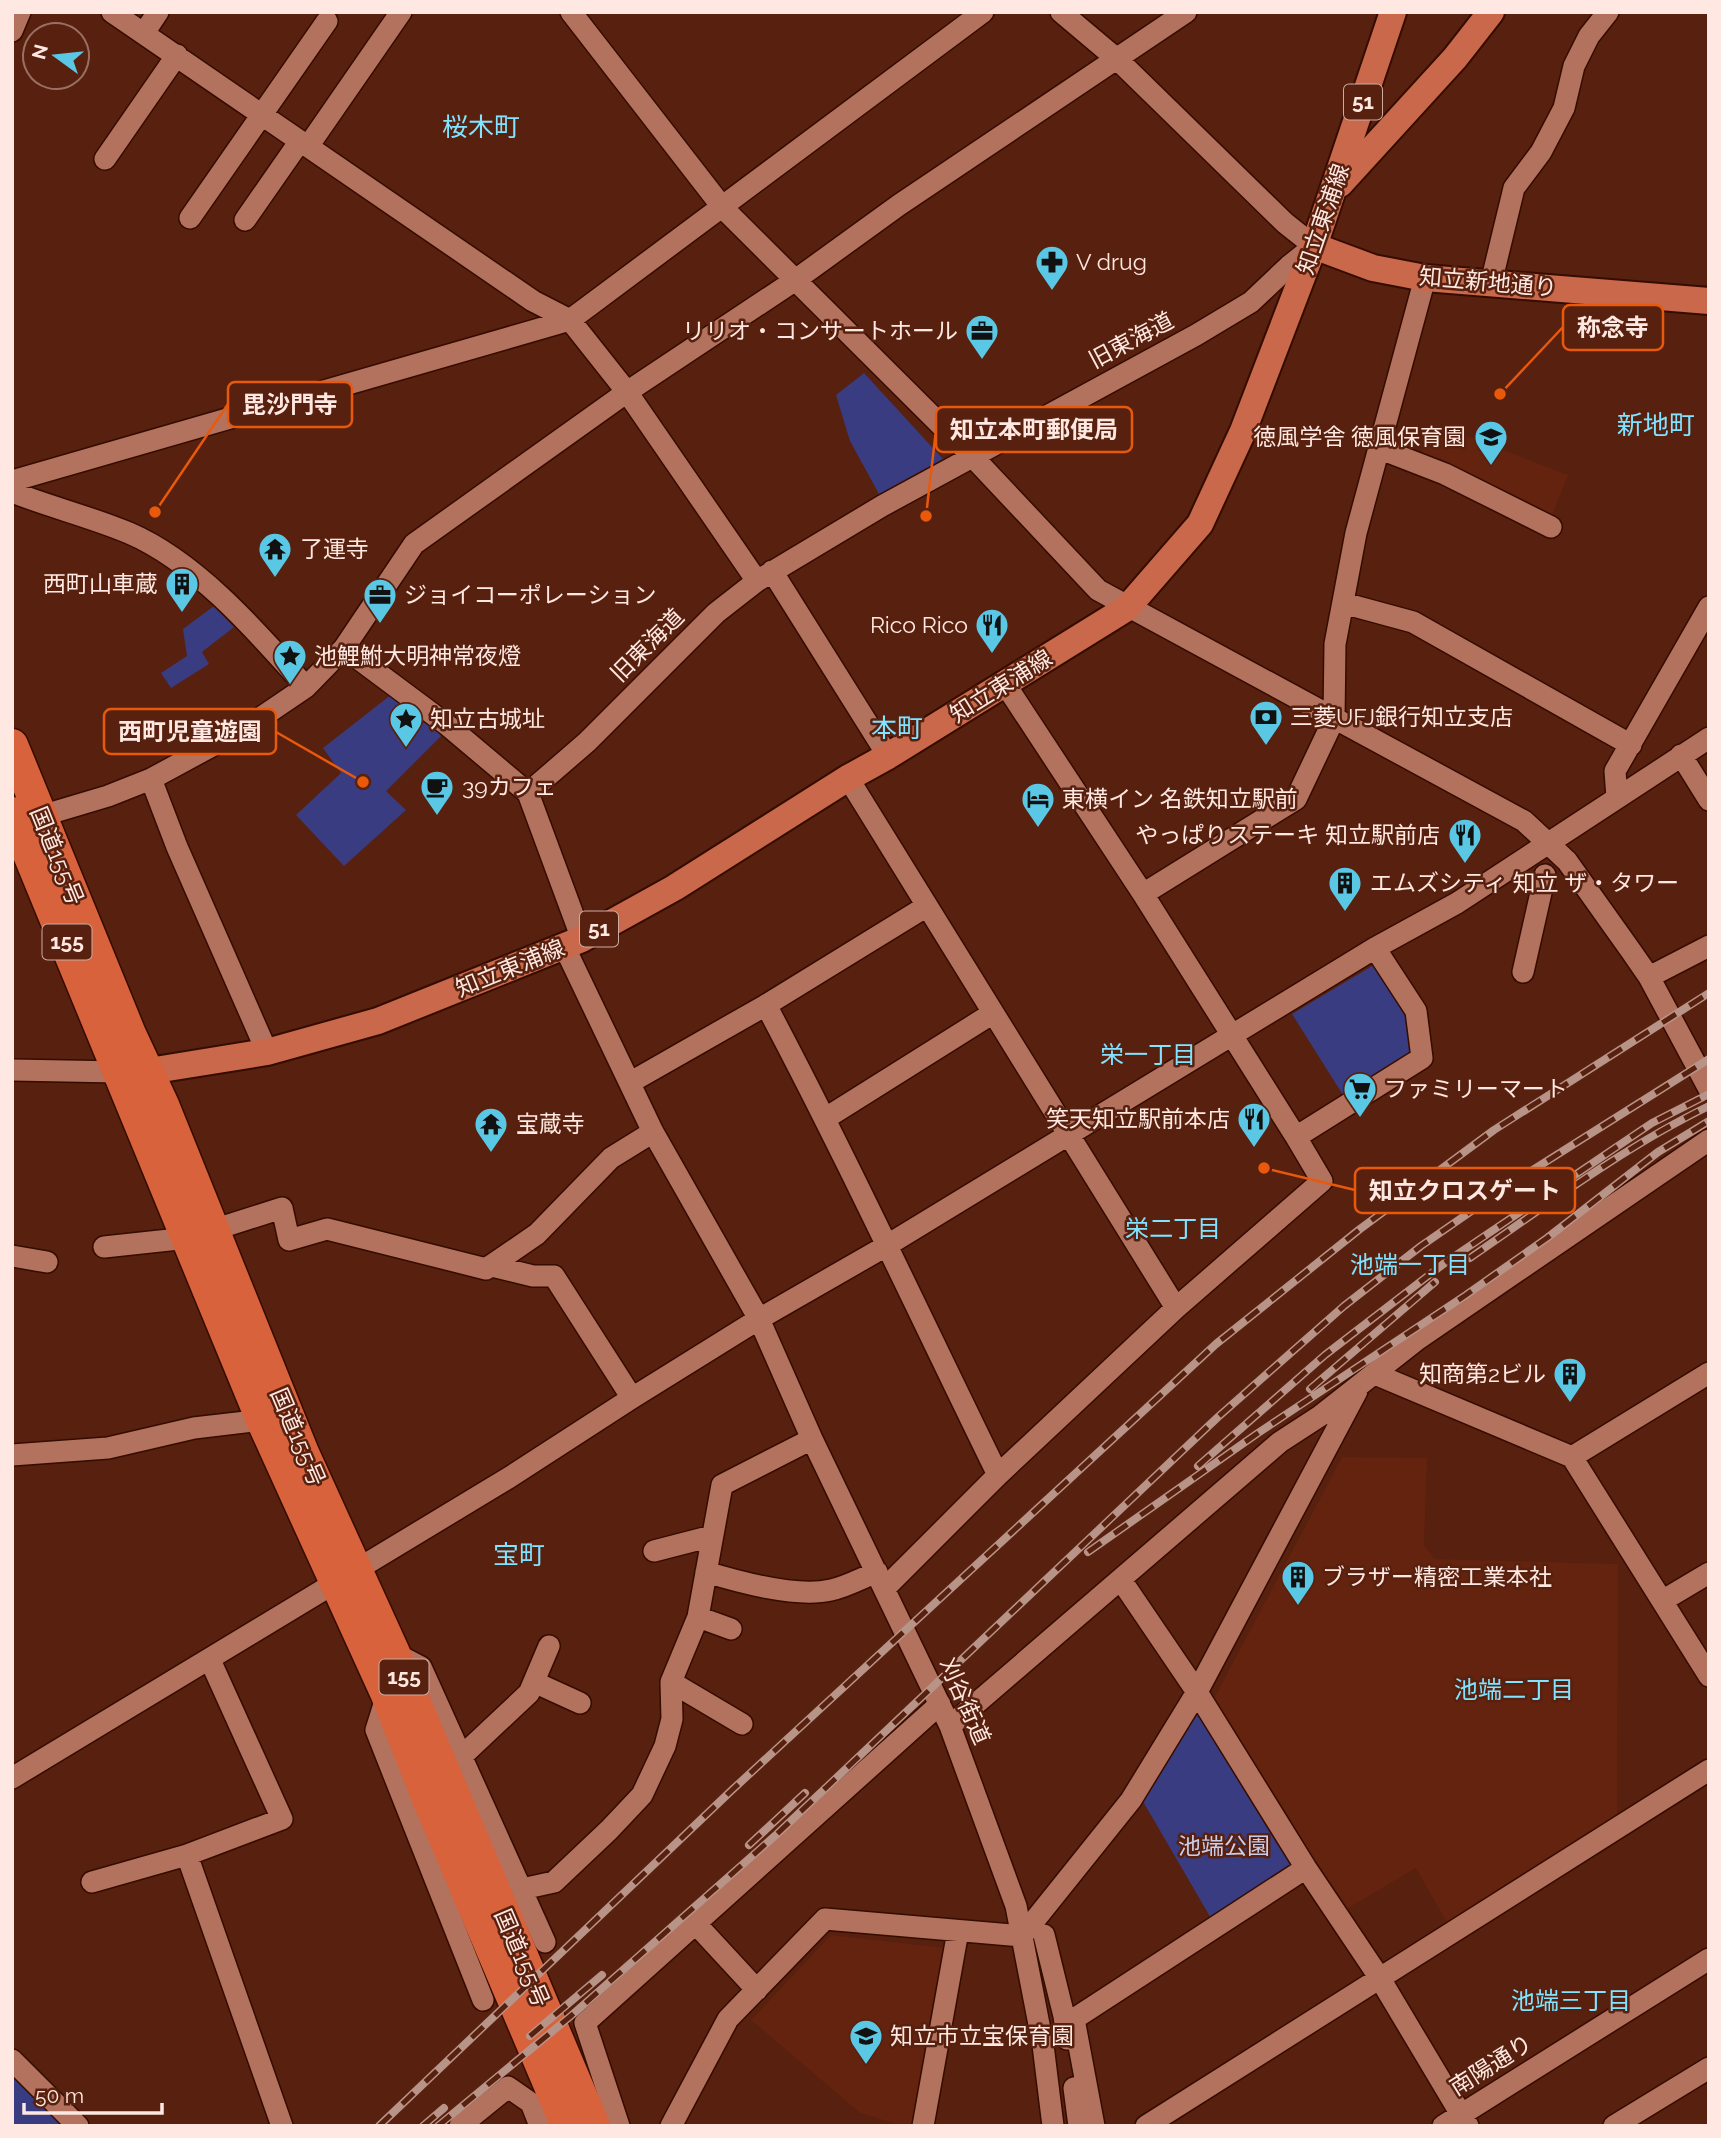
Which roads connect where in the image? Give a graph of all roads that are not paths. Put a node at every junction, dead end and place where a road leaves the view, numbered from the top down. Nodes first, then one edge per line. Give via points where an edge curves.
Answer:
1 (20, 12) edge
2 (112, 12) edge
3 (158, 12) edge
4 (401, 12) edge
5 (571, 12) edge
6 (983, 12) edge
7 (1061, 12) edge
8 (1186, 12) edge
9 (1393, 12) edge
10 (1491, 12) edge
11 (1608, 12) edge
12 (327, 22) dead end
13 (12, 31) edge
14 (144, 33) junction
15 (177, 55) junction
16 (1118, 60) junction
17 (262, 115) junction
18 (305, 143) junction
19 (104, 159) dead end
20 (1333, 191) junction
21 (723, 208) junction
22 (190, 218) dead end
23 (245, 220) dead end
24 (1314, 246) junction
25 (1425, 278) junction
26 (794, 281) junction
27 (1491, 283) junction
28 (1709, 301) edge
29 (570, 320) junction
30 (627, 392) junction
31 (1378, 448) junction
32 (972, 456) junction
33 (12, 481) edge
34 (12, 492) edge
35 (1551, 527) dead end
36 (765, 576) junction
37 (1343, 603) junction
38 (1709, 607) edge
39 (1127, 608) junction
40 (344, 648) junction
41 (1005, 684) junction
42 (306, 687) junction
43 (1334, 719) junction
44 (1709, 738) edge
45 (13, 745) edge
46 (1631, 745) junction
47 (1681, 755) junction
48 (888, 756) junction
49 (848, 778) junction
50 (150, 779) junction
51 (528, 793) junction
52 (1617, 798) junction
53 (1709, 800) edge
54 (20, 814) edge
55 (1548, 842) junction
56 (1545, 875) dead end
57 (1143, 894) junction
58 (927, 906) junction
59 (573, 943) junction
60 (1709, 946) edge
61 (1375, 947) junction
62 (1523, 972) dead end
63 (1649, 977) junction
64 (766, 1005) junction
65 (993, 1013) junction
66 (1232, 1034) junction
67 (267, 1052) junction
68 (12, 1070) edge
69 (134, 1072) junction
70 (631, 1083) junction
71 (1709, 1089) edge
72 (826, 1118) junction
73 (653, 1132) junction
74 (1068, 1135) junction
75 (1296, 1137) junction
76 (1709, 1140) edge
77 (201, 1233) junction
78 (886, 1246) junction
79 (104, 1247) dead end
80 (12, 1256) edge
81 (47, 1262) dead end
82 (492, 1266) junction
83 (1175, 1308) junction
84 (759, 1319) junction
85 (1709, 1373) edge
86 (1368, 1379) junction
87 (632, 1398) junction
88 (262, 1420) junction
89 (812, 1439) junction
90 (12, 1455) edge
91 (1572, 1457) junction
92 (998, 1475) junction
93 (712, 1536) junction
94 (654, 1550) dead end
95 (706, 1572) junction
96 (1709, 1573) edge
97 (346, 1576) junction
98 (881, 1580) junction
99 (1121, 1580) junction
100 (1662, 1601) junction
101 (698, 1617) junction
102 (731, 1629) dead end
103 (549, 1646) dead end
104 (394, 1653) junction
105 (210, 1660) junction
106 (1709, 1676) edge
107 (534, 1682) junction
108 (671, 1682) junction
109 (1197, 1692) junction
110 (387, 1695) junction
111 (580, 1703) dead end
112 (940, 1704) junction
113 (742, 1724) dead end
114 (950, 1726) junction
115 (462, 1756) junction
116 (1709, 1770) edge
117 (12, 1778) edge
118 (187, 1856) junction
119 (1307, 1868) junction
120 (92, 1882) dead end
121 (522, 1889) junction
122 (696, 1924) junction
123 (958, 1931) junction
124 (1044, 1935) dead end
125 (1022, 1936) junction
126 (545, 1942) dead end
127 (1709, 1959) edge
128 (1378, 1977) junction
129 (757, 1990) junction
130 (483, 2000) dead end
131 (12, 2060) edge
132 (1709, 2068) edge
133 (1457, 2122) edge
134 (78, 2126) edge
135 (282, 2126) edge
136 (460, 2126) edge
137 (540, 2126) edge
138 (567, 2126) edge
139 (594, 2126) edge
140 (619, 2126) edge
141 (671, 2126) edge
142 (923, 2126) edge
143 (1053, 2126) edge
144 (1079, 2126) edge
145 (1094, 2126) edge
146 (1146, 2126) edge
147 (1614, 2126) edge

1 - 13 street
2 - 14 street
3 - 14 street
4 - 18 street
5 - 21 street
6 - 21 street
7 - 16 street
8 - 16 street
9 - 20 main road, 知立東浦線 / 51
10 - 20 main road
11 - 27 street via 1574,66 1564,108 1541,152 1514,188
12 - 17 street
14 - 15 street
15 - 17 street
15 - 19 street
16 - 24 street
16 - 26 street via 899,205
17 - 18 street
17 - 22 street
18 - 23 street
18 - 29 street via 533,300
20 - 24 main road, 知立東浦線 / 51
21 - 26 street
21 - 29 street
24 - 25 main road, 知立新地通り via 1373,268
24 - 32 street, 旧東海道 via 1251,302
24 - 39 main road, 知立東浦線 / 51 via 1243,431 1199,524
25 - 27 main road, 知立新地通り
25 - 31 street
26 - 30 street
26 - 32 street
27 - 28 main road, 知立新地通り
29 - 30 street
29 - 33 street
30 - 36 street
30 - 40 street via 414,544
31 - 35 street via 1445,474
31 - 37 street
32 - 36 street, 旧東海道
32 - 39 street via 1098,590
34 - 42 street via 130,533 156,547 189,569 256,631
36 - 48 street
36 - 51 street, 旧東海道 via 716,613 587,742
37 - 43 street via 1335,644
37 - 46 street via 1413,622
38 - 46 street
39 - 41 main road, 知立東浦線 / 51
39 - 43 street
40 - 42 street
40 - 51 street
41 - 48 main road, 知立東浦線 / 51
41 - 57 street
42 - 50 street via 247,727
43 - 55 street via 1524,821
43 - 57 street via 1296,799
44 - 47 street
45 - 54 highway, 国道155号 / 155
46 - 52 street via 1615,771
47 - 52 street
47 - 53 street
48 - 49 main road, 知立東浦線 / 51
49 - 58 street
49 - 59 main road, 知立東浦線 / 51 via 674,888
50 - 54 street via 108,796
50 - 67 street
51 - 59 street, 刈谷街道
52 - 55 street
54 - 69 highway, 国道155号 / 155 via 106,1035
55 - 61 street via 1457,903
55 - 63 street via 1567,861
56 - 62 street
57 - 66 street
58 - 64 street
58 - 65 street
59 - 67 main road, 知立東浦線 / 51 via 378,1021
59 - 70 street, 刈谷街道
60 - 63 street
61 - 66 street
61 - 75 street via 1416,1011 1422,1058
63 - 71 street
64 - 70 street
64 - 72 street
65 - 72 street
65 - 74 street
66 - 74 street
66 - 75 street
67 - 69 main road, 知立東浦線 / 51
68 - 69 street
69 - 77 highway, 国道155号 / 155
70 - 73 street, 刈谷街道
72 - 78 street
73 - 82 street via 611,1158 537,1234
73 - 84 street, 刈谷街道
74 - 78 street
74 - 83 street
75 - 83 street via 1322,1181
76 - 86 street via 1418,1339
77 - 79 street
77 - 82 street via 282,1208 289,1240 327,1229 486,1269
77 - 88 highway, 国道155号 / 155
77 - 97 highway, 国道155号 / 155 via 303,1453
78 - 84 street
78 - 92 street
80 - 81 street
82 - 87 street via 554,1276
83 - 92 street
84 - 87 street
84 - 89 street, 刈谷街道
85 - 91 street
86 - 91 street
86 - 99 street via 1280,1442
86 - 109 street
87 - 97 street
88 - 90 street via 194,1428 108,1448
88 - 97 highway, 国道155号 / 155
89 - 93 street via 722,1485
89 - 98 street, 刈谷街道
91 - 100 street
92 - 98 street
93 - 94 street
93 - 95 street
95 - 98 street via 742,1583 812,1593
95 - 101 street
96 - 100 street
97 - 104 highway, 国道155号 / 155
97 - 105 street
97 - 110 highway, 国道155号 / 155
98 - 112 street, 刈谷街道
99 - 109 street
99 - 114 street
100 - 106 street
101 - 102 street
101 - 108 street
103 - 107 street
104 - 115 street via 421,1667
104 - 139 highway, 国道155号 / 155
105 - 117 street
105 - 118 street via 282,1819
107 - 111 street
107 - 115 street via 529,1693
108 - 113 street
108 - 121 street via 672,1719 666,1746 642,1795 554,1882
109 - 119 street
109 - 125 street via 1130,1800
110 - 130 street via 376,1730
110 - 138 highway, 国道155号 / 155
112 - 114 street, 刈谷街道
112 - 122 street
114 - 125 street, 刈谷街道 via 1016,1906
115 - 121 street
116 - 128 street
118 - 120 street
118 - 135 street
119 - 128 street
119 - 145 street via 1074,2019
121 - 126 street
122 - 129 street
122 - 140 street via 585,2023
123 - 125 street
123 - 129 street via 825,1919
123 - 142 street
124 - 144 street via 1063,2016
125 - 143 street, 刈谷街道
127 - 133 street, 南陽通り
128 - 133 street
128 - 146 street
129 - 141 street via 728,2019
131 - 134 street
132 - 147 street
136 - 137 street via 508,2087 531,2103

